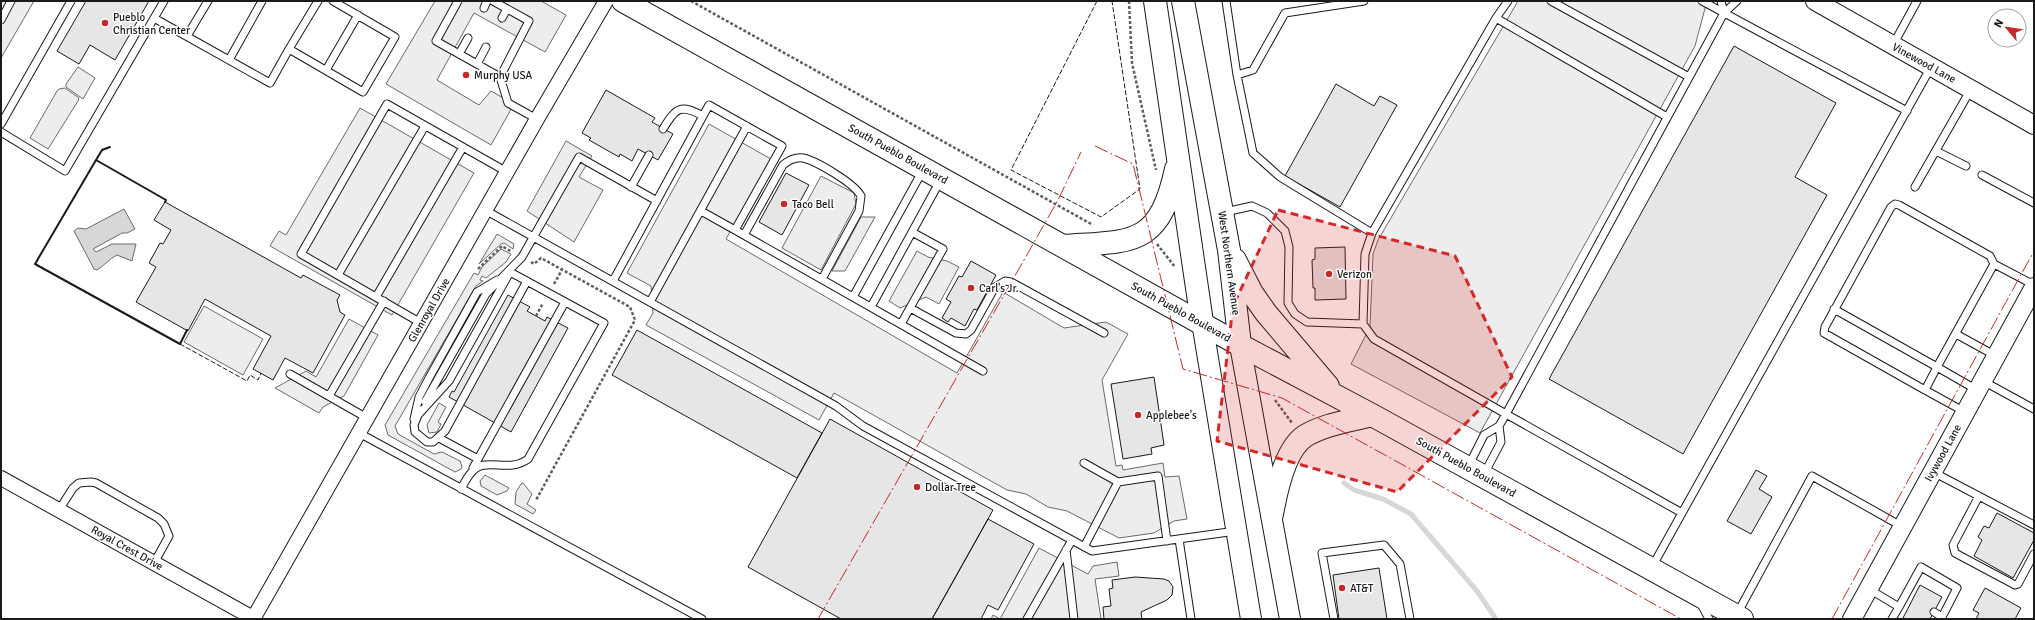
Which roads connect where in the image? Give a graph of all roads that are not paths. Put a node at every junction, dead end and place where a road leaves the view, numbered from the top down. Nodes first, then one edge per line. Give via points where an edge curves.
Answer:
1 (11, 1) edge
2 (71, 1) edge
3 (164, 1) edge
4 (208, 1) edge
5 (262, 1) edge
6 (318, 1) edge
7 (333, 1) edge
8 (458, 1) edge
9 (492, 1) edge
10 (606, 1) edge
11 (623, 1) edge
12 (1155, 1) edge
13 (1183, 1) edge
14 (1226, 1) edge
15 (1364, 1) edge
16 (1508, 1) edge
17 (1551, 1) edge
18 (1702, 1) edge
19 (1721, 1) edge
20 (1737, 1) edge
21 (1815, 1) edge
22 (1917, 1) edge
23 (507, 9) junction
24 (1724, 13) junction
25 (358, 15) junction
26 (154, 18) junction
27 (502, 18) dead end
28 (1496, 18) junction
29 (1, 20) edge
30 (187, 36) junction
31 (468, 38) dead end
32 (1893, 45) junction
33 (486, 47) dead end
34 (289, 49) junction
35 (459, 54) junction
36 (229, 60) junction
37 (477, 64) junction
38 (1931, 67) junction
39 (326, 70) junction
40 (1238, 75) junction
41 (500, 77) junction
42 (1689, 77) junction
43 (1971, 89) junction
44 (1907, 111) junction
45 (703, 116) junction
46 (1667, 117) junction
47 (537, 119) junction
48 (1, 124) edge
49 (2034, 125) edge
50 (425, 126) junction
51 (747, 126) junction
52 (664, 129) dead end
53 (1, 132) edge
54 (463, 147) junction
55 (1936, 150) junction
56 (648, 155) dead end
57 (1178, 158) junction
58 (1966, 166) dead end
59 (507, 172) junction
60 (933, 173) junction
61 (1982, 175) dead end
62 (631, 187) junction
63 (1915, 187) dead end
64 (657, 201) junction
65 (2034, 203) edge
66 (485, 210) junction
67 (701, 211) junction
68 (1223, 212) junction
69 (735, 230) junction
70 (912, 232) junction
71 (1372, 233) junction
72 (744, 235) junction
73 (534, 237) junction
74 (1064, 246) junction
75 (1230, 250) junction
76 (1994, 264) junction
77 (510, 272) junction
78 (338, 276) junction
79 (822, 279) junction
80 (527, 281) junction
81 (613, 281) junction
82 (2034, 286) edge
83 (853, 296) junction
84 (376, 297) junction
85 (384, 301) junction
86 (565, 302) junction
87 (650, 302) junction
88 (871, 307) junction
89 (910, 308) junction
90 (1834, 309) junction
91 (1202, 322) junction
92 (421, 323) junction
93 (901, 324) junction
94 (1363, 324) junction
95 (1104, 333) dead end
96 (1956, 334) junction
97 (1240, 345) junction
98 (1996, 356) junction
99 (1937, 367) junction
100 (983, 371) dead end
101 (290, 374) dead end
102 (1980, 386) junction
103 (1925, 390) junction
104 (1335, 395) junction
105 (329, 396) junction
106 (2034, 409) edge
107 (1965, 412) junction
108 (1506, 414) junction
109 (418, 415) junction
110 (1372, 415) junction
111 (367, 418) junction
112 (414, 425) junction
113 (1499, 426) junction
114 (359, 433) junction
115 (439, 438) junction
116 (478, 459) junction
117 (1084, 463) dead end
118 (471, 472) junction
119 (1475, 472) junction
120 (1933, 472) junction
121 (1, 478) edge
122 (1118, 482) junction
123 (461, 489) junction
124 (1979, 496) junction
125 (59, 510) junction
126 (1682, 513) junction
127 (1272, 514) junction
128 (2034, 525) edge
129 (1903, 527) junction
130 (1237, 531) junction
131 (1179, 539) junction
132 (1072, 540) junction
133 (1167, 541) junction
134 (1084, 547) junction
135 (1066, 550) junction
136 (2034, 554) edge
137 (154, 563) junction
138 (1651, 569) junction
139 (1868, 589) junction
140 (1695, 593) junction
141 (1905, 596) junction
142 (1912, 600) dead end
143 (1899, 607) junction
144 (1934, 612) dead end
145 (1739, 617) edge
146 (1942, 618) edge
147 (253, 619) edge
148 (702, 619) edge
149 (1027, 619) edge
150 (1074, 619) edge
151 (1191, 619) edge
152 (1251, 619) edge
153 (1290, 619) edge
154 (1334, 619) edge
155 (1410, 619) edge
156 (1709, 619) edge
157 (1852, 619) edge
158 (1892, 619) edge

1 - 29 lane
2 - 48 lane
3 - 26 lane
4 - 30 lane
5 - 36 lane
6 - 34 lane
7 - 25 lane
8 - 35 lane via 436,42
9 - 23 lane
10 - 47 street, Glenroyal Drive
11 - 60 main road, South Pueblo Boulevard
12 - 57 main road
13 - 68 main road, West Northern Avenue
14 - 40 lane
15 - 40 lane via 1284,13 1253,70
16 - 28 lane
17 - 42 lane
18 - 24 lane
19 - 24 lane
20 - 24 lane
21 - 32 street, Vinewood Lane
22 - 32 lane
23 - 27 lane
23 - 41 lane via 529,21
24 - 42 lane
24 - 44 lane
25 - 39 lane
25 - 39 lane via 396,37 363,92
26 - 30 lane
26 - 53 lane via 65,171
28 - 46 lane
28 - 71 lane
30 - 36 lane
31 - 35 lane
32 - 38 street, Vinewood Lane
33 - 37 lane
34 - 36 lane via 270,83
34 - 39 lane
35 - 37 lane
37 - 41 lane
38 - 43 street, Vinewood Lane
38 - 44 lane
40 - 71 lane via 1253,152 1280,177
41 - 47 lane via 508,103
42 - 46 lane
43 - 49 street, Vinewood Lane
43 - 55 lane
44 - 126 lane
45 - 51 lane via 709,105
45 - 52 lane via 686,108 678,109
45 - 64 lane
46 - 108 lane
47 - 59 street, Glenroyal Drive
50 - 54 lane
50 - 78 lane
50 - 78 lane via 387,104 300,254
51 - 67 lane
51 - 69 lane via 782,146
54 - 59 lane
54 - 84 lane
55 - 58 lane
55 - 63 lane
56 - 62 lane
57 - 74 main road via 1170,193 1156,220 1147,230 1133,239 1120,242
57 - 91 main road
59 - 66 street, Glenroyal Drive
60 - 70 lane
60 - 74 main road, South Pueblo Boulevard
60 - 83 lane
61 - 65 lane
62 - 64 lane
62 - 73 lane via 579,157
64 - 81 lane
66 - 73 lane
66 - 92 street, Glenroyal Drive
67 - 69 lane
67 - 87 lane
68 - 75 main road, West Northern Avenue
68 - 94 lane via 1252,206 1267,213 1285,231 1289,247 1288,303 1295,314 1307,322
69 - 72 lane
70 - 88 lane
70 - 89 lane via 943,249
71 - 94 lane via 1365,254
72 - 79 lane
72 - 79 lane via 783,165 789,160 803,158 811,161 852,184 861,196 859,211
73 - 77 lane
73 - 81 lane
74 - 91 main road, South Pueblo Boulevard
75 - 97 main road, West Northern Avenue
75 - 104 main road via 1252,293 1266,313
76 - 82 lane
76 - 90 lane via 1990,256 1895,204
76 - 96 lane
77 - 80 lane
77 - 109 lane via 449,381
77 - 109 lane via 486,294
77 - 112 lane via 477,292 420,397 414,413
78 - 84 lane
79 - 83 lane
80 - 86 lane
80 - 115 lane via 445,432
81 - 87 lane
82 - 98 street, Ivywood Lane
83 - 88 lane
84 - 85 lane
85 - 92 lane
85 - 105 lane
86 - 116 lane
86 - 118 lane via 604,324 528,459 522,464 512,466 478,466
87 - 132 lane via 836,406 863,426
88 - 93 lane
89 - 93 lane
89 - 95 lane via 961,335 971,330 999,283 1005,281
90 - 99 lane
90 - 103 lane via 1824,333
91 - 97 main road, South Pueblo Boulevard
91 - 130 main road
92 - 111 street, Glenroyal Drive
93 - 100 lane
94 - 108 lane via 1374,339
96 - 98 lane
96 - 99 lane
97 - 104 main road, South Pueblo Boulevard
97 - 127 main road, West Northern Avenue
98 - 102 street, Ivywood Lane
99 - 102 lane
99 - 103 lane
101 - 105 lane
102 - 106 lane
102 - 107 street, Ivywood Lane
103 - 107 lane
104 - 110 main road, South Pueblo Boulevard
105 - 111 lane
107 - 120 street, Ivywood Lane
108 - 113 lane
108 - 126 lane
109 - 112 lane
110 - 119 main road, South Pueblo Boulevard
110 - 127 main road via 1323,427 1304,437 1290,455 1277,486
111 - 114 street, Glenroyal Drive
112 - 115 lane via 415,432 426,442 433,442
113 - 119 lane via 1484,436
113 - 119 lane via 1501,442
114 - 123 lane
114 - 147 street, Glenroyal Drive
115 - 116 lane
116 - 118 lane
117 - 122 lane
118 - 123 lane
119 - 138 main road, South Pueblo Boulevard
120 - 124 lane
120 - 129 street, Ivywood Lane
121 - 125 street, Royal Crest Drive
122 - 133 lane via 1158,476
122 - 134 lane
123 - 148 lane
124 - 128 lane
124 - 136 lane via 1953,545 1955,554 2015,585 2018,584
125 - 137 street, Royal Crest Drive
125 - 137 lane via 78,483 96,483 158,518 164,524 169,536
126 - 138 lane
127 - 153 main road, West Northern Avenue
129 - 139 street, Ivywood Lane
129 - 145 lane via 1812,476
130 - 131 lane
130 - 152 main road
131 - 133 lane
131 - 151 lane
132 - 134 lane
132 - 135 lane
133 - 134 lane via 1092,551
135 - 149 lane
135 - 150 lane
137 - 147 street, Royal Crest Drive
138 - 140 main road, South Pueblo Boulevard
139 - 143 lane
139 - 157 street, Ivywood Lane
140 - 145 main road, South Pueblo Boulevard
140 - 156 lane
141 - 142 lane
141 - 143 lane
141 - 146 lane via 1921,567 1957,588
143 - 158 lane
144 - 146 lane
154 - 155 lane via 1322,553 1384,545 1400,564

